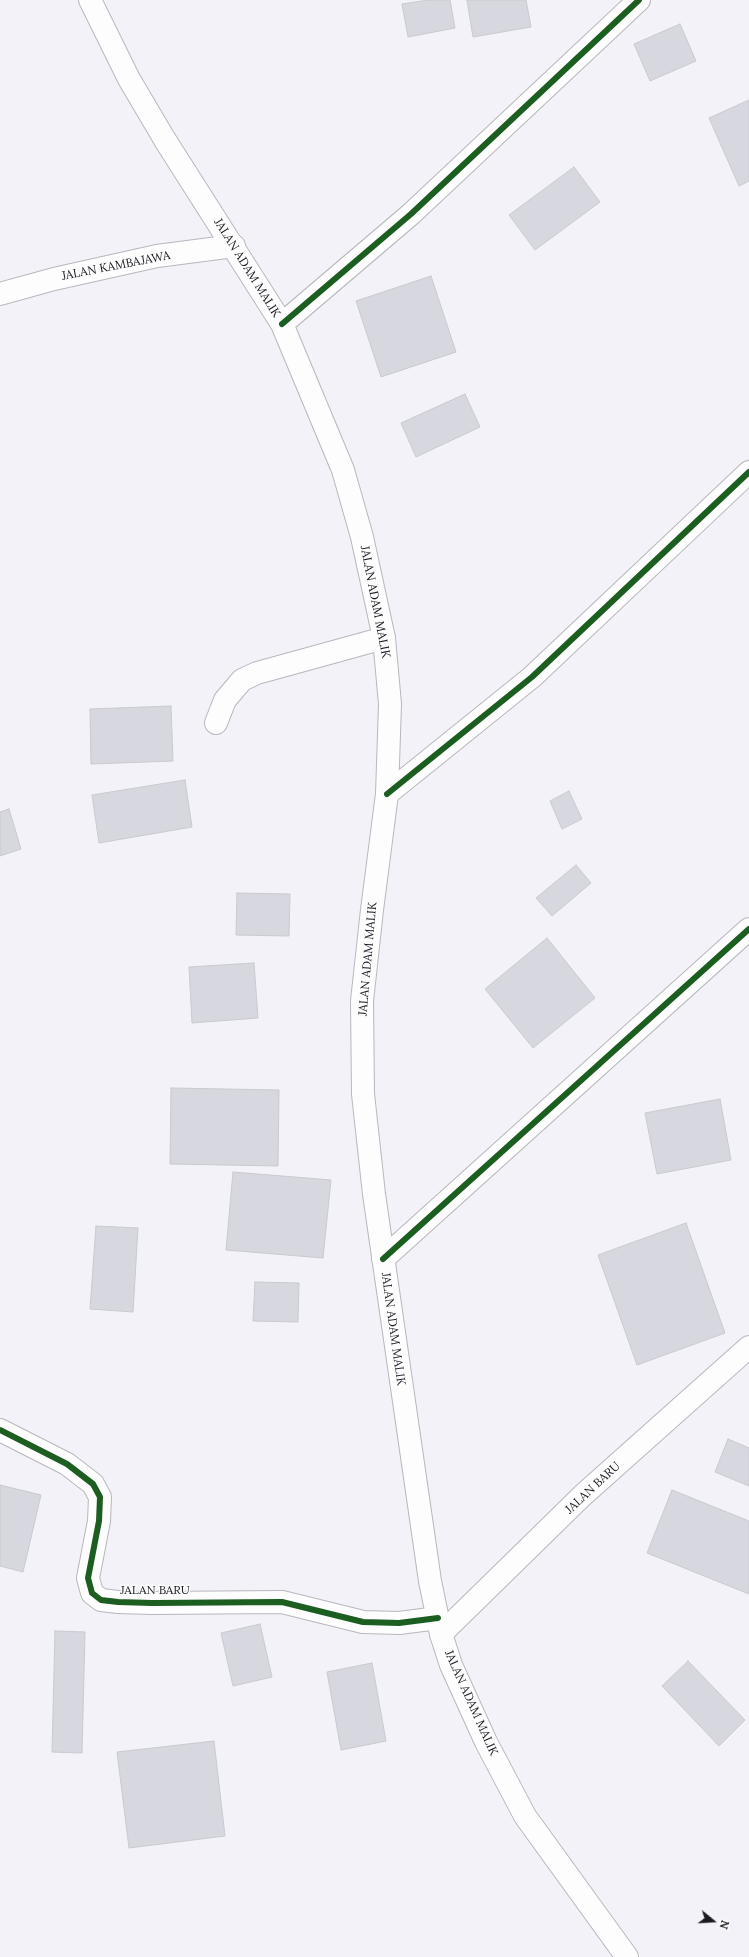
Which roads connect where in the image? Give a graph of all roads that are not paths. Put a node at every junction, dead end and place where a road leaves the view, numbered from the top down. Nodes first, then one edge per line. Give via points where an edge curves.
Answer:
1 (639, 0) edge
2 (91, 1) edge
3 (234, 246) junction
4 (0, 294) edge
5 (282, 324) junction
6 (749, 472) edge
7 (384, 638) junction
8 (216, 723) dead end
9 (388, 794) junction
10 (749, 929) edge
11 (383, 1259) junction
12 (749, 1347) edge
13 (0, 1430) edge
14 (440, 1626) junction
15 (627, 1957) edge

1 - 5 main road via 411,214
2 - 3 main road, JALAN ADAM MALIK via 129,79
3 - 4 main road, JALAN KAMBAJAWA via 157,256 54,278
3 - 5 main road, JALAN ADAM MALIK
5 - 7 main road, JALAN ADAM MALIK via 343,470 362,537
6 - 9 main road via 532,677
7 - 8 main road via 257,673 242,680 225,700
7 - 9 main road, JALAN ADAM MALIK via 390,704
9 - 11 main road, JALAN ADAM MALIK via 362,1001 364,1094
10 - 11 main road
11 - 14 main road, JALAN ADAM MALIK via 429,1573
12 - 14 main road, JALAN BARU
13 - 14 main road, JALAN BARU via 67,1464 93,1484 100,1497 99,1521 88,1578 92,1593 102,1600 152,1603 282,1602 363,1622
14 - 15 main road, JALAN ADAM MALIK via 451,1665 486,1742 525,1816

